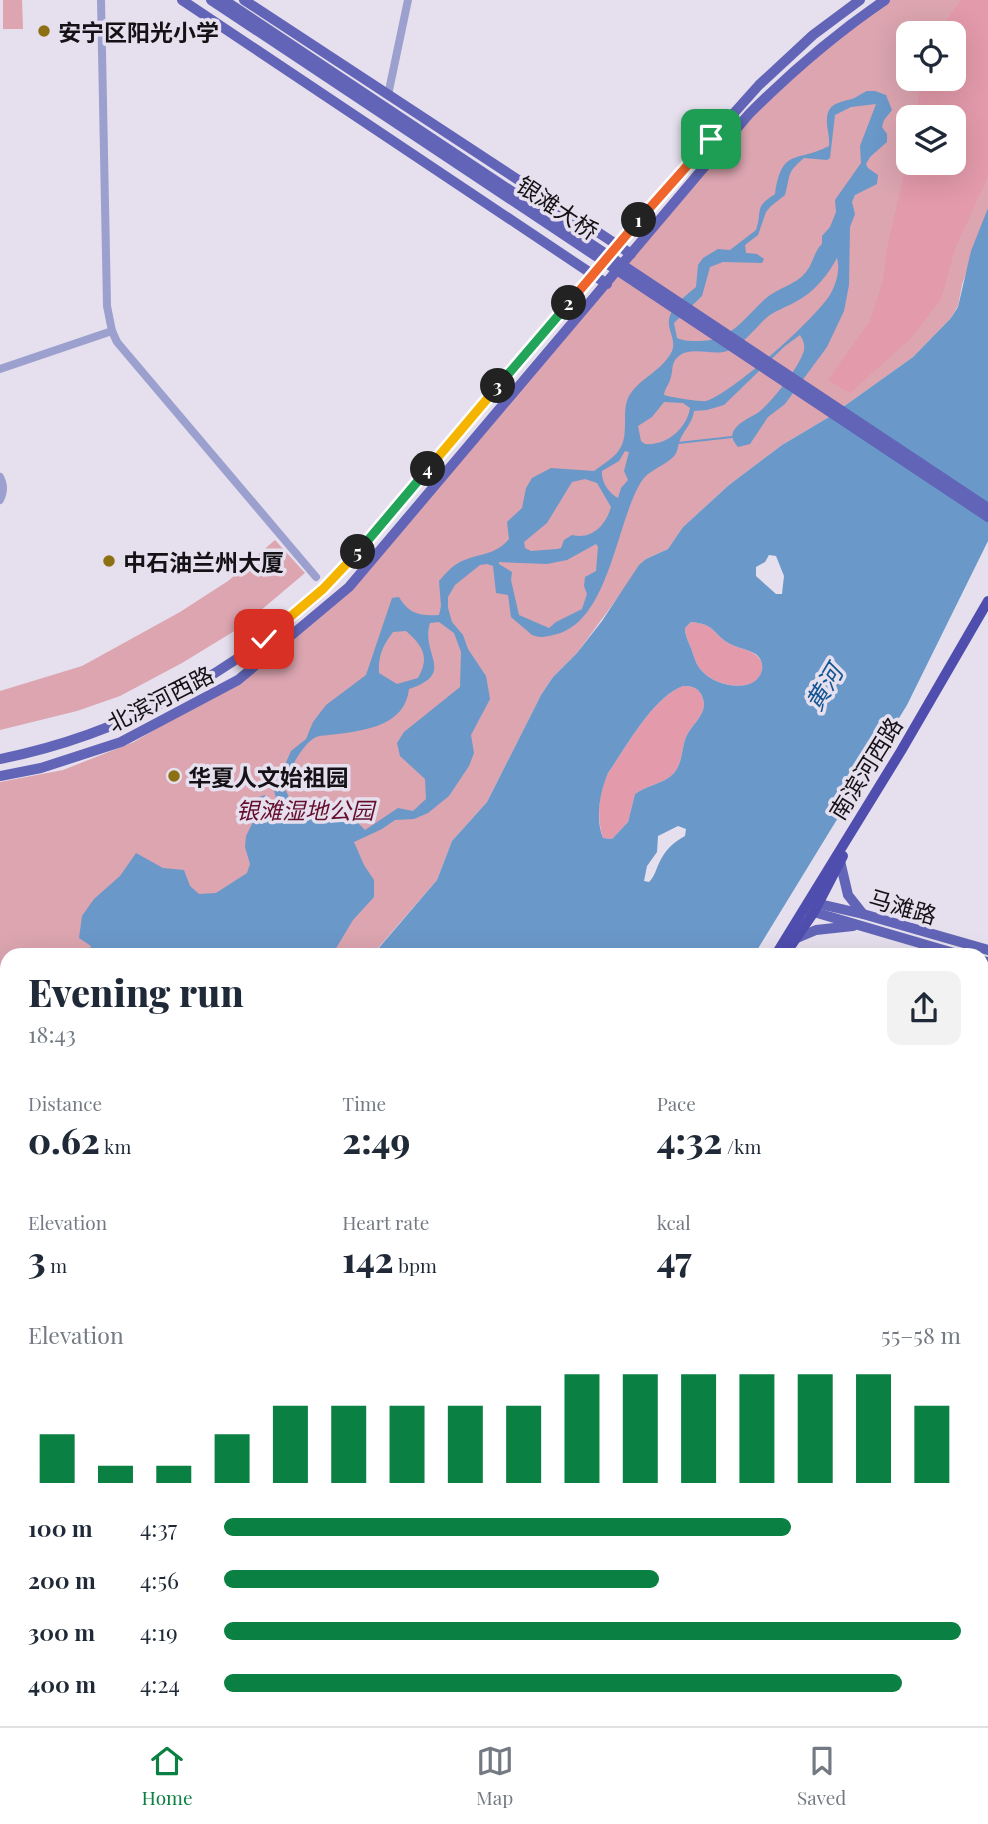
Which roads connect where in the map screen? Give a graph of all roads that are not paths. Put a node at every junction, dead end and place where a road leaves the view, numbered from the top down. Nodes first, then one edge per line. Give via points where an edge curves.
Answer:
1 (101, 0) edge
2 (182, 0) edge
3 (211, 0) edge
4 (224, 0) edge
5 (244, 0) edge
6 (408, 0) edge
7 (860, 0) edge
8 (885, 0) edge
9 (388, 95) junction
10 (616, 245) junction
11 (631, 254) junction
12 (593, 274) junction
13 (607, 284) junction
14 (112, 331) junction
15 (0, 369) edge
16 (0, 477) edge
17 (0, 500) edge
18 (988, 508) edge
19 (988, 517) edge
20 (316, 577) dead end
21 (988, 601) edge
22 (988, 613) edge
23 (0, 759) edge
24 (0, 775) edge
25 (841, 861) junction
26 (810, 906) junction
27 (862, 920) junction
28 (795, 939) junction
29 (781, 948) edge
30 (789, 948) edge
31 (941, 948) edge
32 (980, 948) edge

1 - 14 street via 107,306
2 - 12 main road
3 - 19 main road, 银滩大桥, bridge
4 - 18 main road, 银滩大桥, bridge
5 - 9 main road
6 - 9 street
7 - 10 main road, 北滨河西路 via 759,85
8 - 11 main road, 北滨河西路 via 786,76
9 - 10 main road
10 - 11 main road
10 - 12 main road, 北滨河西路
11 - 13 main road, 北滨河西路
12 - 13 main road
12 - 23 main road, 北滨河西路 via 366,543 323,589 264,639 214,675 133,718
13 - 24 main road, 北滨河西路 via 349,587 238,680 121,742 41,768
14 - 15 street
14 - 20 street
16 - 17 street
21 - 26 highway, 南滨河西路
22 - 25 highway, 南滨河西路
25 - 26 highway, 南滨河西路
25 - 27 main road via 848,895
26 - 27 main road, 马滩路
26 - 28 highway, 南滨河西路
26 - 29 highway, 南滨河西路
27 - 28 main road
27 - 31 main road, 马滩路
27 - 32 main road, 马滩路
28 - 30 highway, 南滨河西路

